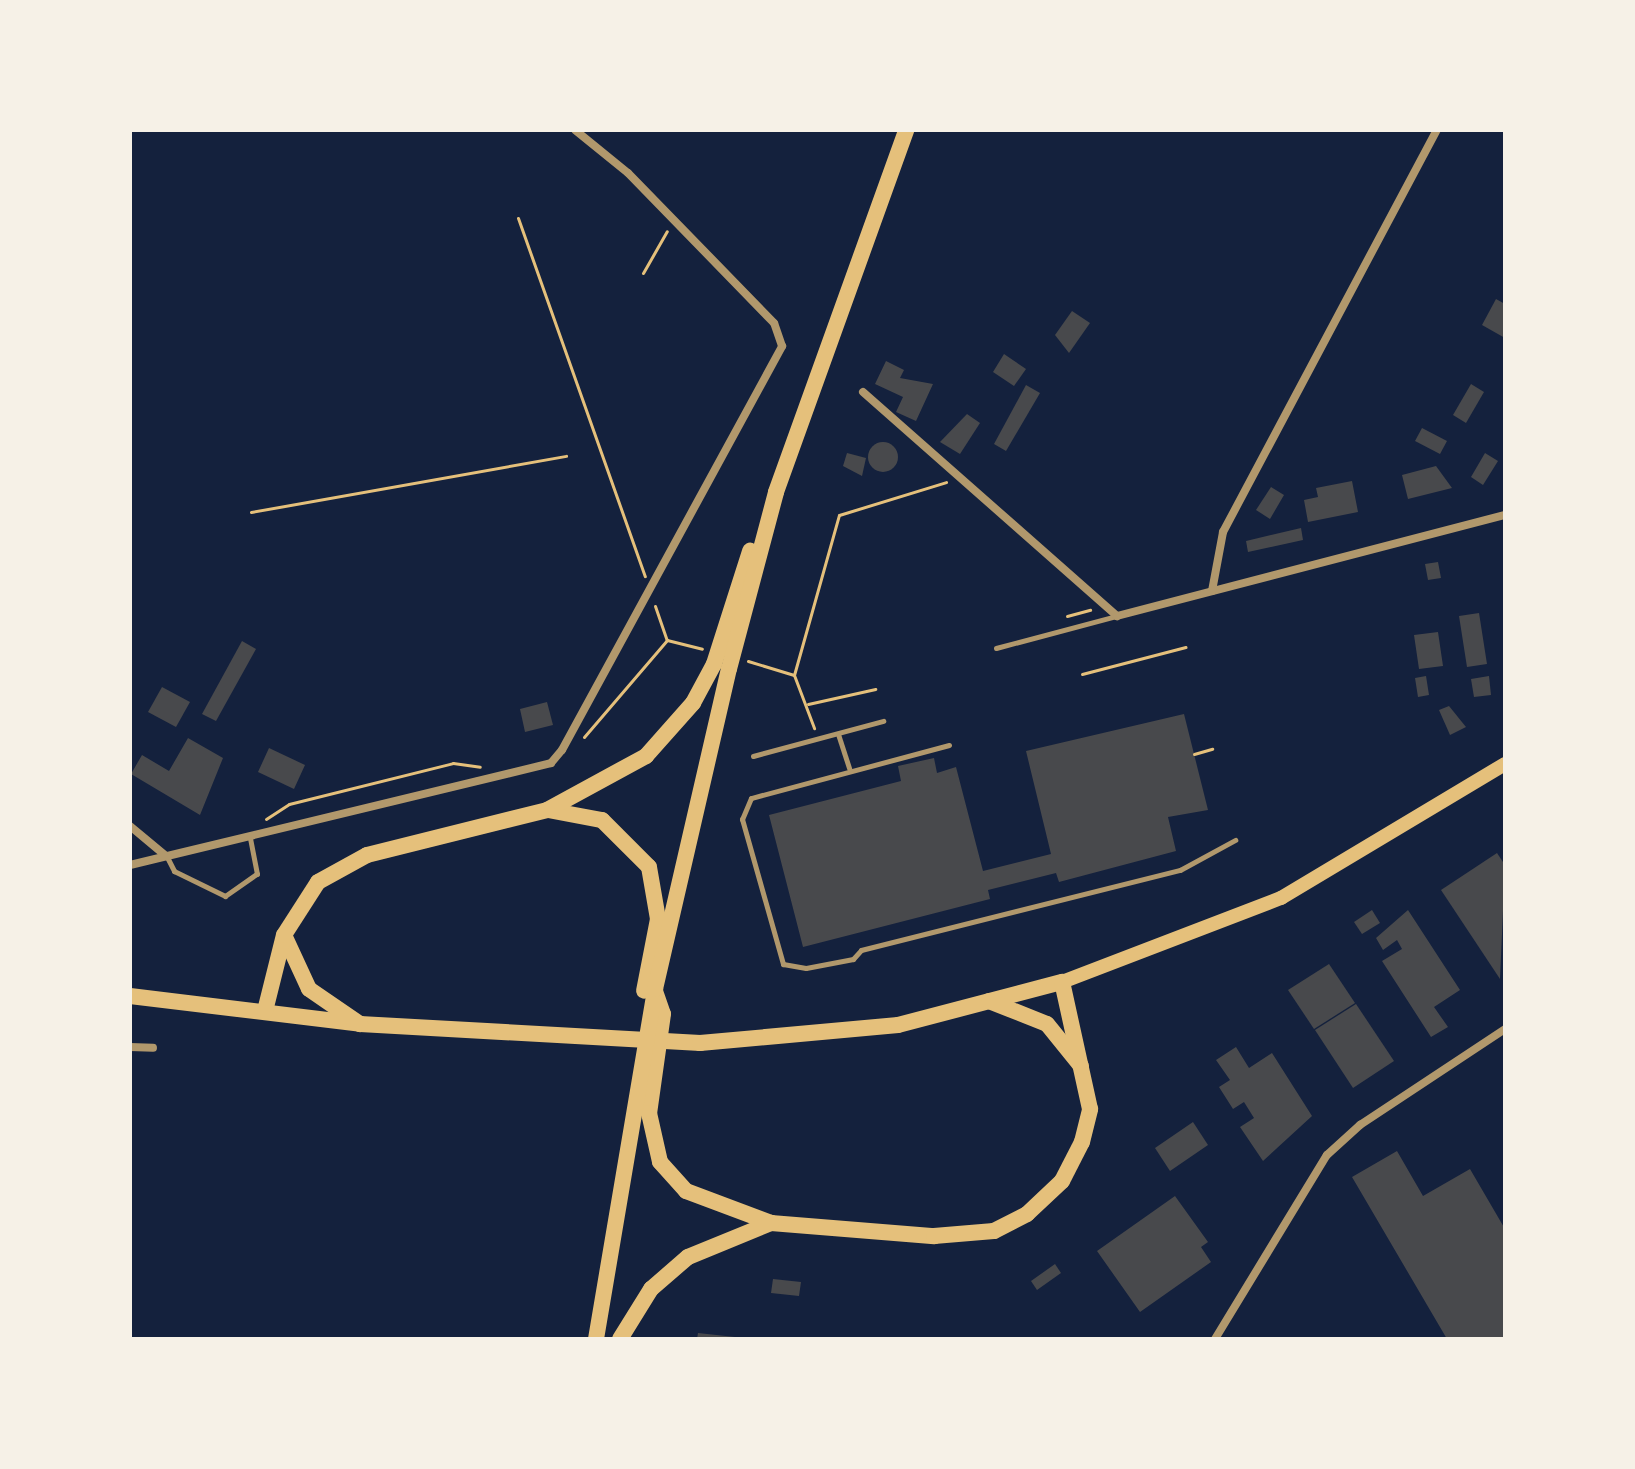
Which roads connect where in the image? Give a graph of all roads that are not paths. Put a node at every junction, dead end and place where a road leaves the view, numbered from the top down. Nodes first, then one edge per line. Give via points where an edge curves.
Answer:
1 (575, 130) edge
2 (906, 130) edge
3 (1437, 130) edge
4 (863, 392) dead end
5 (776, 492) junction
6 (1505, 515) edge
7 (1212, 591) junction
8 (1117, 616) junction
9 (996, 648) dead end
10 (883, 721) dead end
11 (838, 734) junction
12 (949, 745) dead end
13 (753, 756) dead end
14 (1505, 764) edge
15 (849, 768) junction
16 (547, 810) junction
17 (130, 826) edge
18 (250, 837) junction
19 (1235, 840) dead end
20 (166, 856) junction
21 (130, 865) edge
22 (284, 935) junction
23 (1062, 982) junction
24 (655, 989) junction
25 (130, 996) edge
26 (989, 1001) junction
27 (265, 1011) junction
28 (649, 1018) junction
29 (360, 1024) junction
30 (1505, 1029) edge
31 (130, 1047) edge
32 (153, 1048) dead end
33 (1084, 1071) junction
34 (771, 1223) junction
35 (596, 1339) edge
36 (620, 1339) edge
37 (1215, 1339) edge

1 - 18 street via 774,323 782,346 651,593 551,763
2 - 5 main road
3 - 7 street via 1223,532
4 - 8 street
5 - 16 main road via 761,514 714,664 693,703 619,776
5 - 24 main road
6 - 7 street
7 - 8 street
8 - 9 lane
10 - 11 lane
11 - 13 lane
11 - 15 lane
12 - 15 lane
14 - 23 main road via 1281,898
15 - 19 lane via 761,793 744,808 778,955 792,968 853,959 861,950 1180,870
16 - 22 main road via 367,855 318,882
16 - 28 main road via 602,820 649,867 658,901 642,1002
17 - 20 street
18 - 20 street
18 - 20 lane via 257,874 225,896 174,871
20 - 21 street
22 - 27 main road
22 - 29 main road via 309,989
23 - 26 main road
23 - 33 main road
24 - 28 main road
24 - 34 main road via 663,1014 649,1113 660,1162 696,1196
25 - 27 main road
26 - 29 main road via 815,1038 700,1043
26 - 33 main road via 1047,1024
27 - 29 main road
28 - 35 main road
30 - 37 street via 1360,1125 1327,1155
31 - 32 street
33 - 34 main road via 1090,1109 1062,1181 1027,1214 994,1231 934,1236
34 - 36 main road via 688,1257 651,1289

